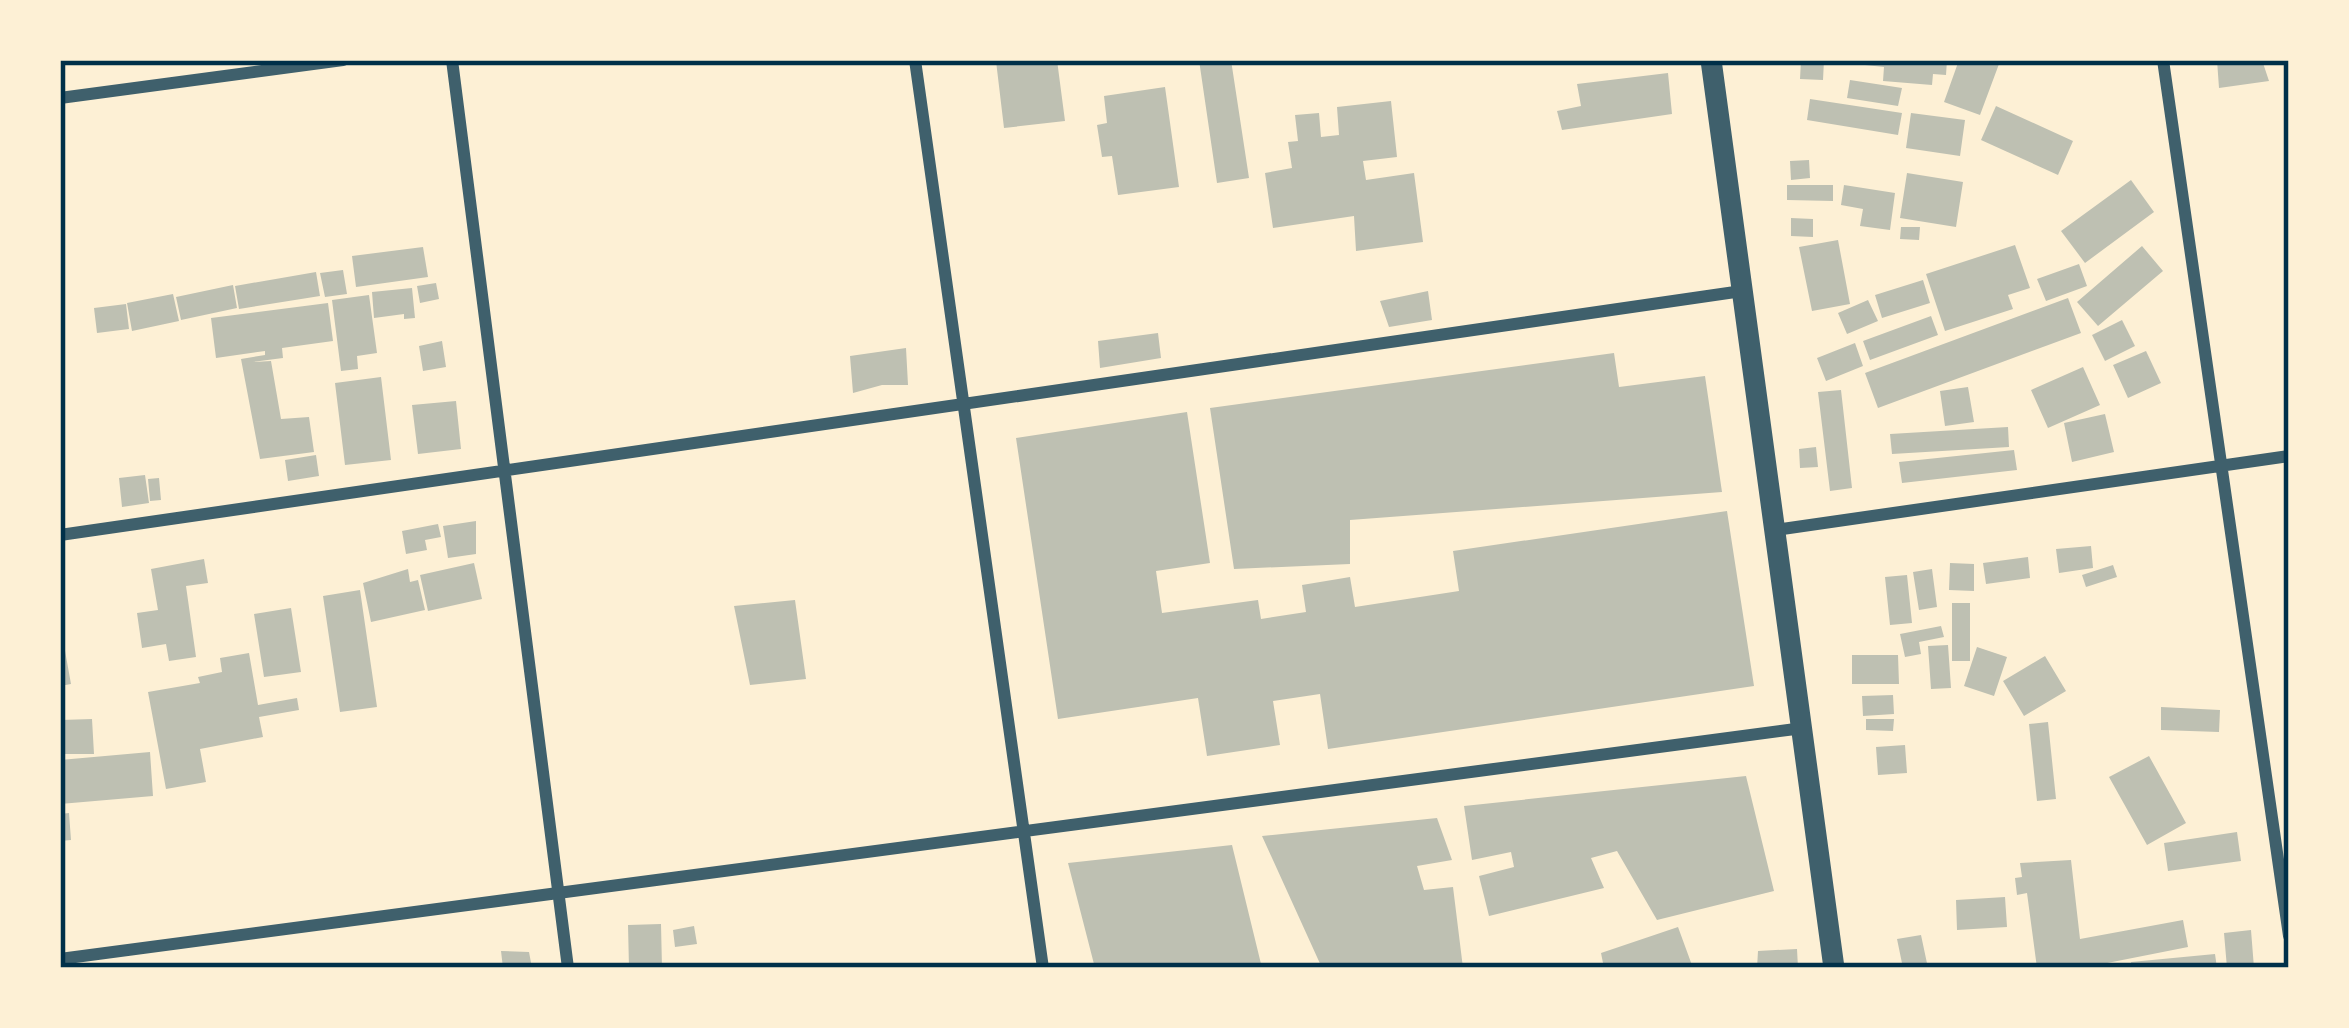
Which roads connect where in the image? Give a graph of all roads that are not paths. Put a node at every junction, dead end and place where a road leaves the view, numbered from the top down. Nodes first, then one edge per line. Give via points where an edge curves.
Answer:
1 (343, 60) edge
2 (452, 60) edge
3 (914, 60) edge
4 (1711, 60) edge
5 (2163, 60) edge
6 (60, 98) edge
7 (1742, 291) junction
8 (964, 404) junction
9 (2289, 456) edge
10 (2220, 466) junction
11 (504, 469) junction
12 (1774, 530) junction
13 (60, 535) edge
14 (1803, 728) junction
15 (1023, 829) junction
16 (558, 890) junction
17 (2289, 936) edge
18 (60, 959) edge
19 (568, 968) edge
20 (1043, 968) edge
21 (1834, 968) edge

1 - 6 street
2 - 11 street
3 - 8 street
4 - 7 street
5 - 10 street
7 - 8 street
7 - 12 street
8 - 11 street
8 - 15 street
9 - 10 street
10 - 12 street
10 - 17 street
11 - 13 street
11 - 16 street
12 - 14 street
14 - 15 street
14 - 21 street
15 - 16 street
15 - 20 street
16 - 18 street
16 - 19 street

